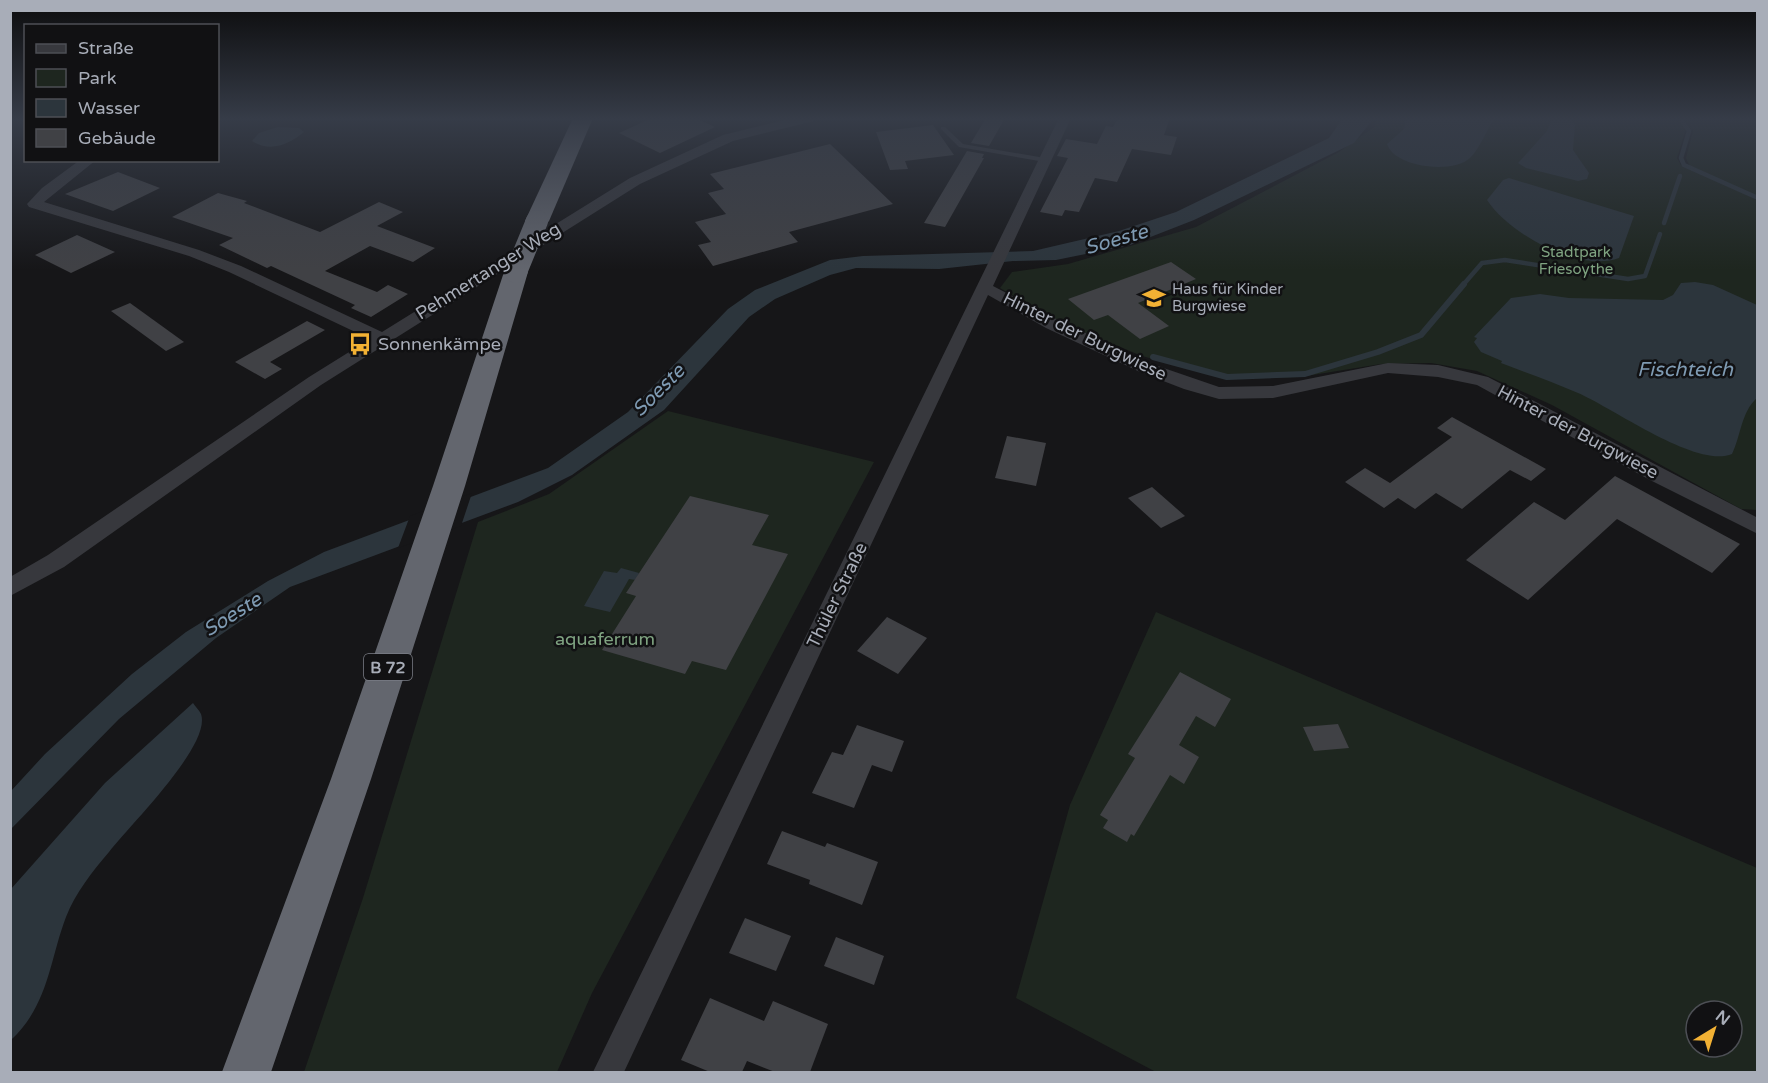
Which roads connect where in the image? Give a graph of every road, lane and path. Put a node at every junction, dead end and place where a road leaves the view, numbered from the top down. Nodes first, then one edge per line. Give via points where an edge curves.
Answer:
1 (78, 169) edge
2 (559, 169) edge
3 (662, 169) edge
4 (1041, 169) edge
5 (992, 269) junction
6 (381, 338) junction
7 (1758, 527) edge
8 (10, 588) edge
9 (246, 1072) edge
10 (608, 1072) edge

1 - 6 street via 34,204 194,253
2 - 9 highway, B 72, bridge via 516,272 351,779
3 - 6 street, Pehmertanger Weg via 635,181
4 - 5 street, Thüler Straße
5 - 7 street, Hinter der Burgwiese via 994,292 1052,324 1129,361 1190,386 1219,393 1295,389 1388,368 1438,371 1482,381
5 - 10 street, Thüler Straße
6 - 8 street, Pehmertanger Weg via 65,555

